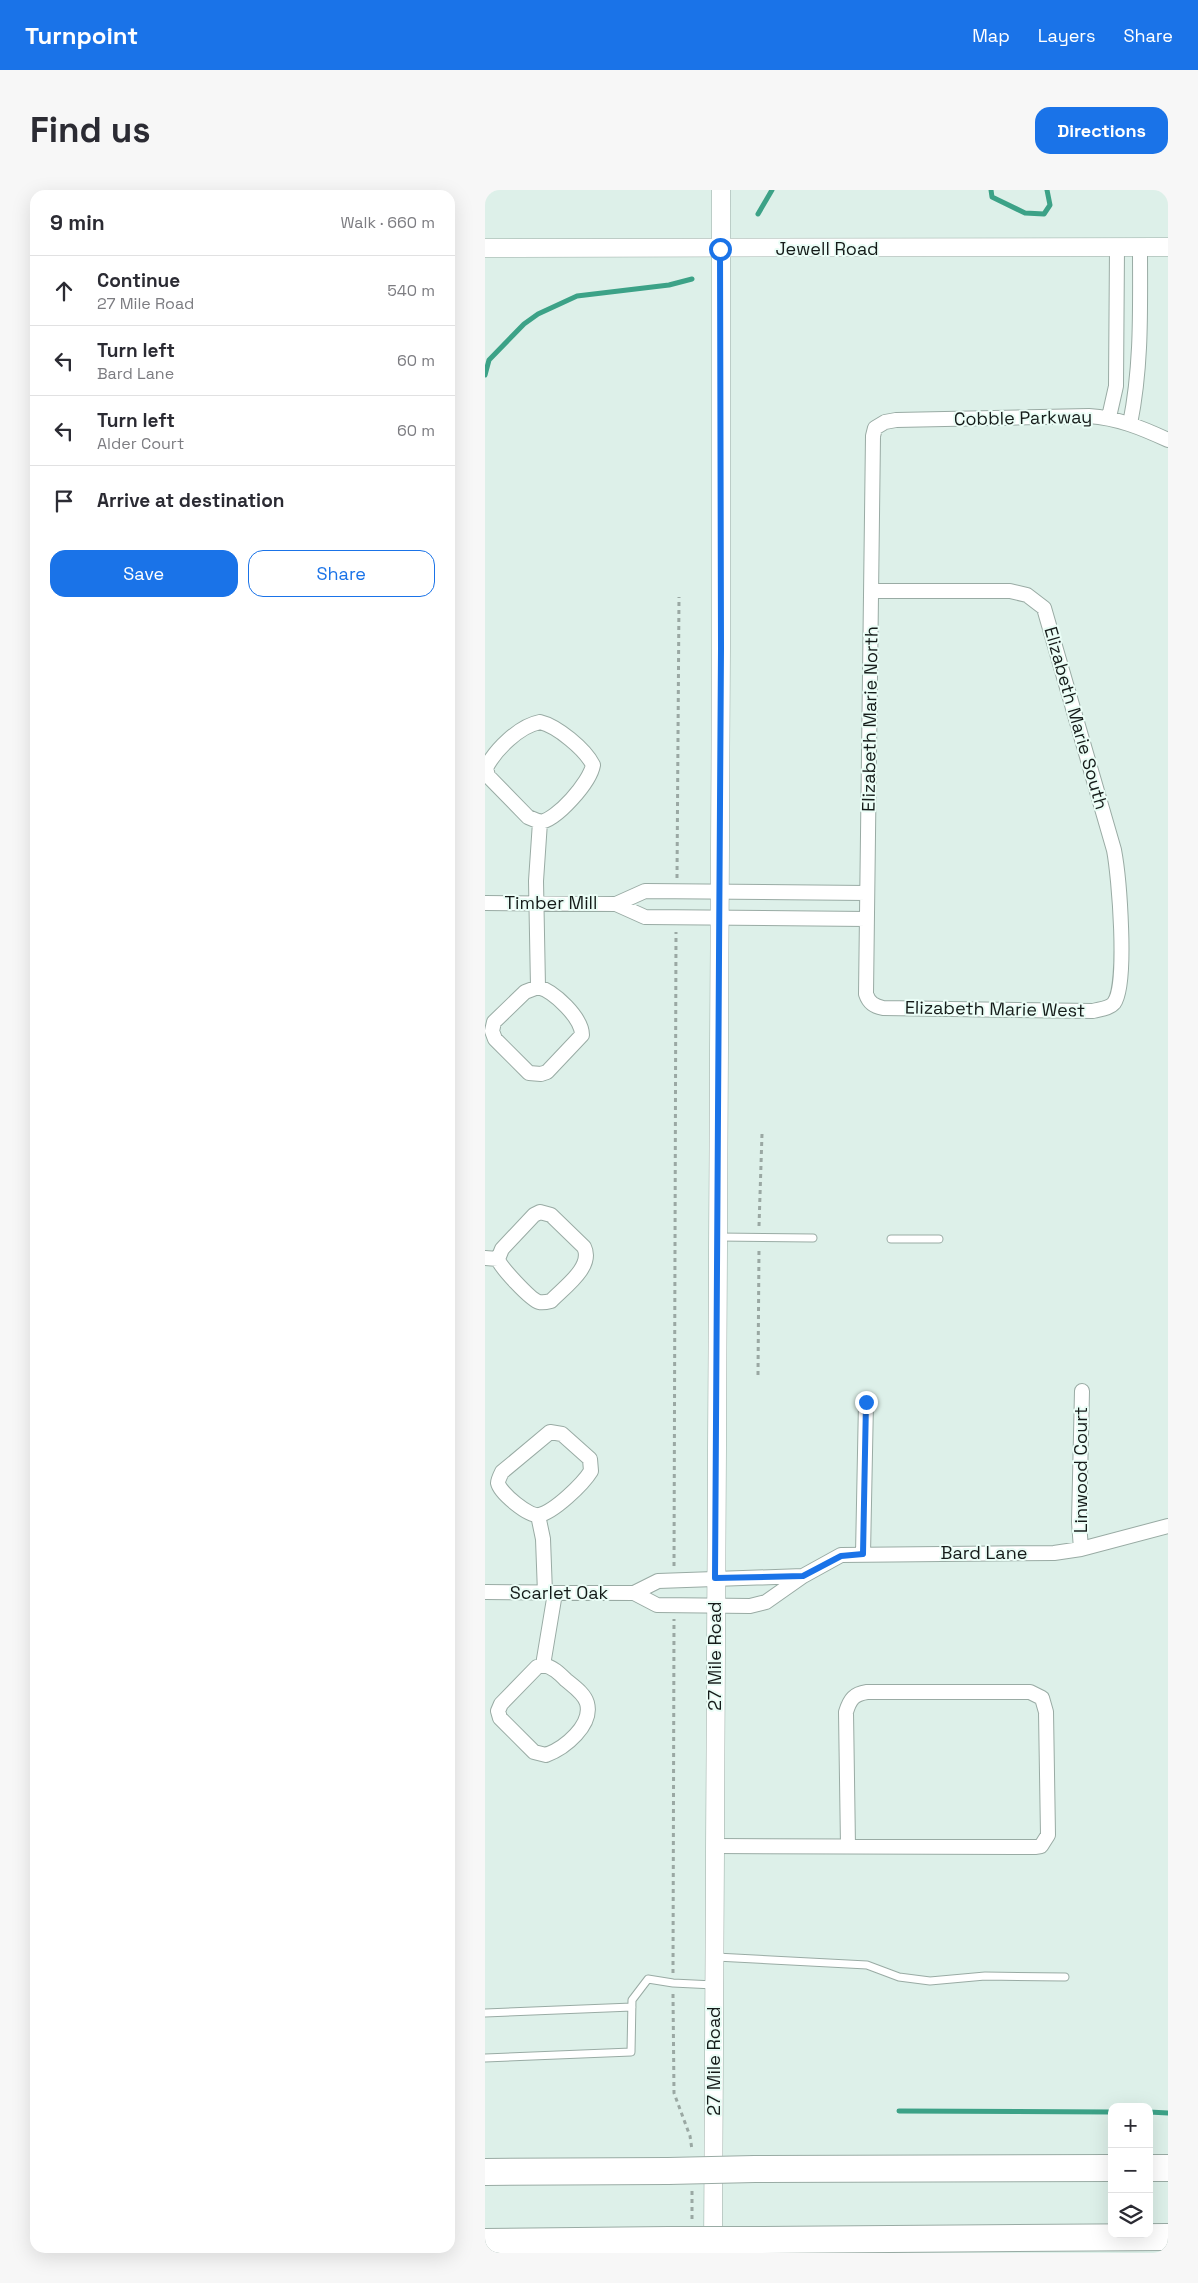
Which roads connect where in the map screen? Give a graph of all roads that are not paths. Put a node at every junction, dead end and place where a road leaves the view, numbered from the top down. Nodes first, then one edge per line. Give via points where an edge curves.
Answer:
1 (721, 190) edge
2 (485, 248) edge
3 (1117, 248) junction
4 (1139, 248) junction
5 (1168, 248) edge
6 (720, 249) junction
7 (1109, 417) junction
8 (1130, 424) junction
9 (875, 428) joint
10 (1168, 440) edge
11 (871, 591) junction
12 (540, 822) junction
13 (719, 890) junction
14 (867, 892) junction
15 (485, 903) edge
16 (537, 903) junction
17 (616, 904) junction
18 (719, 918) junction
19 (867, 919) junction
20 (538, 987) junction
21 (1114, 1003) joint
22 (875, 1006) joint
23 (717, 1237) junction
24 (813, 1238) dead end
25 (891, 1239) dead end
26 (939, 1239) dead end
27 (492, 1258) edge
28 (1081, 1391) dead end
29 (866, 1402) dead end
30 (538, 1515) junction
31 (1168, 1526) edge
32 (1081, 1549) junction
33 (863, 1554) junction
34 (803, 1576) junction
35 (715, 1578) junction
36 (485, 1592) edge
37 (550, 1593) junction
38 (634, 1593) junction
39 (715, 1607) junction
40 (543, 1665) junction
41 (715, 1846) junction
42 (848, 1846) junction
43 (714, 1957) junction
44 (1065, 1977) dead end
45 (714, 1984) junction
46 (632, 2007) junction
47 (485, 2013) edge
48 (485, 2058) edge
49 (1108, 2168) edge
50 (1153, 2168) edge
51 (1168, 2168) edge
52 (485, 2172) edge
53 (1168, 2237) edge
54 (485, 2242) edge
55 (713, 2253) edge

1 - 6 street, 27 Mile Road
2 - 6 street, Jewell Road
3 - 4 street, Jewell Road
3 - 6 street, Jewell Road
3 - 7 street via 1116,378
4 - 5 street, Jewell Road
4 - 8 street via 1140,356
6 - 13 street, 27 Mile Road
7 - 8 street, Cobble Parkway
7 - 9 street, Cobble Parkway via 896,420
8 - 10 street, Cobble Parkway
9 - 11 street, Elizabeth Marie North
11 - 14 street, Elizabeth Marie North
11 - 21 street, Elizabeth Marie South via 1010,591 1027,595 1044,608 1114,850 1120,881 1120,986
12 - 12 street via 551,818 587,782 593,765 556,728 540,722 521,729 486,768 488,776 528,817
12 - 16 street
13 - 14 street, Timber Mill
13 - 17 street, Timber Mill via 645,891
13 - 18 street, 27 Mile Road
14 - 19 street, Elizabeth Marie North
15 - 16 street, Timber Mill
16 - 17 street, Timber Mill
16 - 20 street
17 - 18 street, Timber Mill via 645,917
18 - 19 street, Timber Mill
18 - 23 street, 27 Mile Road
19 - 22 street, Elizabeth Marie North via 866,994
20 - 20 street via 525,992 494,1022 492,1031 495,1039 529,1073 535,1074 547,1072 582,1034 579,1020 551,993
21 - 22 street, Elizabeth Marie West via 1093,1011
23 - 24 lane
23 - 35 street, 27 Mile Road
25 - 26 lane
27 - 27 street via 535,1300 546,1302 551,1301 585,1265 587,1253 551,1215 539,1212
28 - 32 street, Linwood Court
29 - 33 street
30 - 30 street via 574,1491 591,1471 590,1459 556,1432 544,1435 499,1478 501,1489 527,1513
30 - 37 street
31 - 32 street, Bard Lane
32 - 33 street, Bard Lane via 1054,1553
33 - 34 street, Bard Lane via 841,1556
34 - 35 street, Bard Lane
34 - 39 street, Bard Lane via 766,1602
35 - 38 street, Scarlet Oak via 658,1581
35 - 39 street, 27 Mile Road
36 - 37 street, Scarlet Oak
37 - 38 street, Scarlet Oak
37 - 40 street
38 - 39 street, Scarlet Oak via 657,1605
39 - 41 street, 27 Mile Road
40 - 40 street via 537,1667 498,1711 500,1718 534,1752 546,1755 568,1742 581,1729 588,1711 583,1694 554,1669
41 - 42 street
41 - 43 street, 27 Mile Road
42 - 42 street via 1041,1846 1048,1835 1047,1712 1042,1698 1030,1692 857,1694 846,1712
43 - 44 lane via 867,1965 899,1977 930,1981 985,1976
43 - 45 street, 27 Mile Road
45 - 46 lane via 673,1983 648,1978 632,2000
45 - 55 street, 27 Mile Road
46 - 47 lane
46 - 48 lane via 631,2052
49 - 52 highway, bridge
50 - 51 highway
53 - 54 highway, bridge

